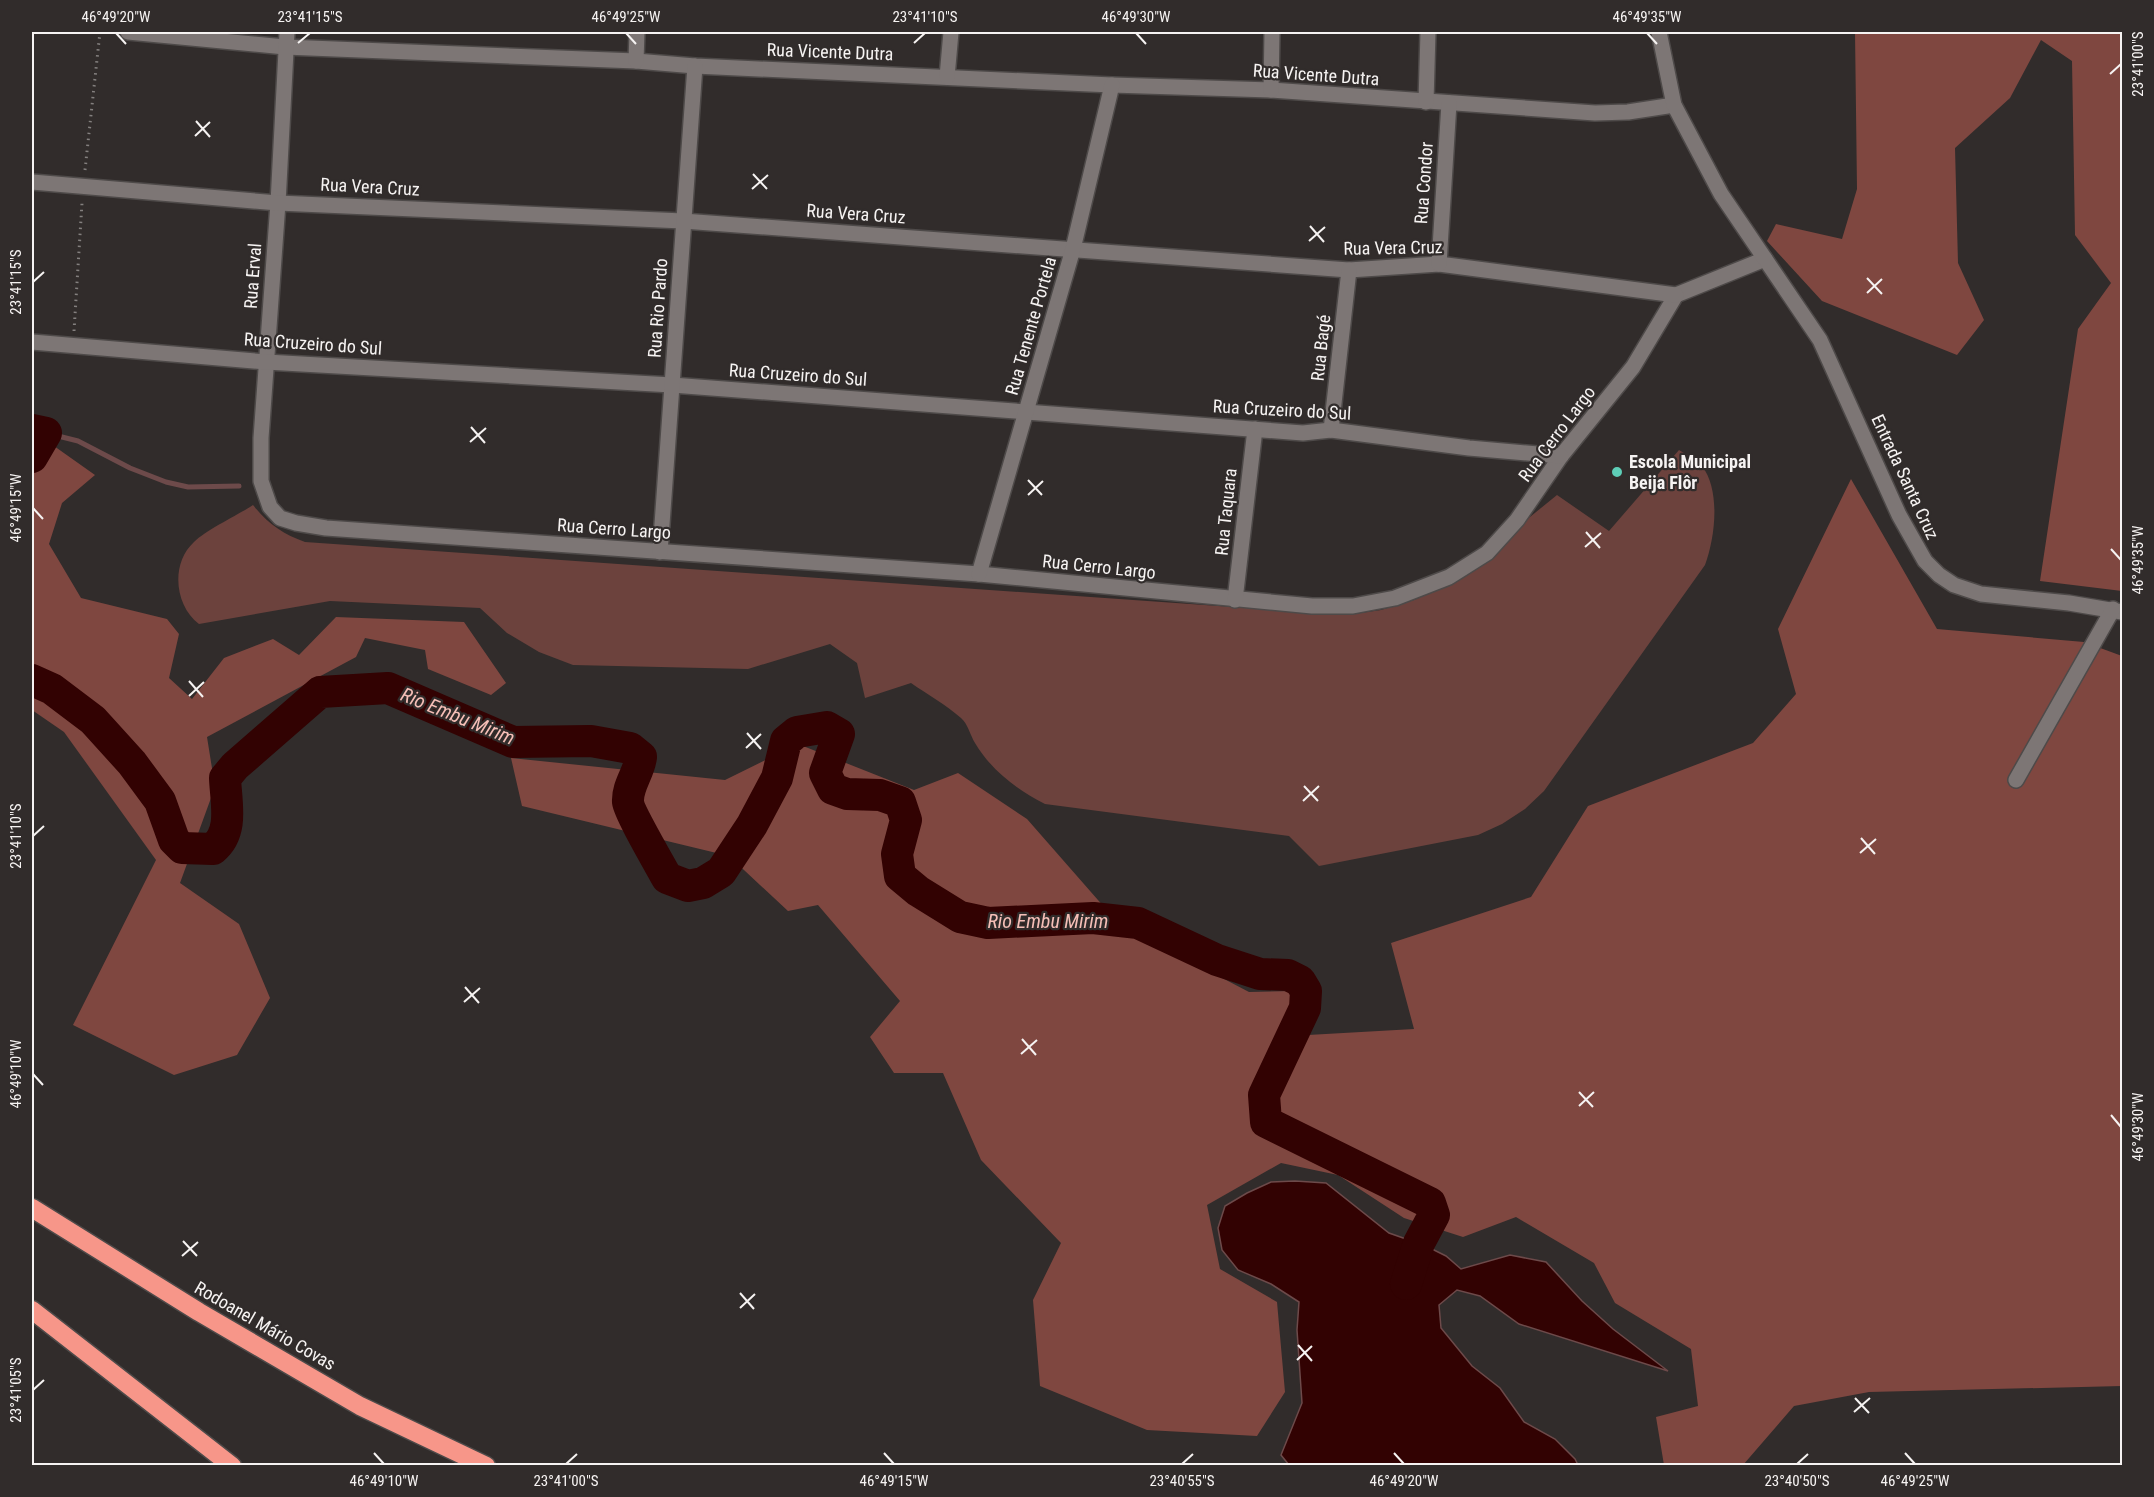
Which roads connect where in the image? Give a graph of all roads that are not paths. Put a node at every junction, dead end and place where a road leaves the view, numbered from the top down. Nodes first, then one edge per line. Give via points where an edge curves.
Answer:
1 (128, 32) edge
2 (637, 32) edge
3 (951, 32) edge
4 (1272, 32) edge
5 (1428, 32) edge
6 (1659, 32) edge
7 (286, 39) edge
8 (636, 61) junction
9 (695, 66) junction
10 (947, 77) junction
11 (1112, 86) junction
12 (1271, 90) junction
13 (1426, 102) junction
14 (1449, 103) junction
15 (1674, 105) junction
16 (32, 182) edge
17 (278, 202) junction
18 (683, 221) junction
19 (1073, 249) junction
20 (1765, 259) junction
21 (1439, 264) junction
22 (1349, 270) junction
23 (1676, 294) junction
24 (32, 342) edge
25 (266, 362) junction
26 (672, 385) junction
27 (1027, 411) junction
28 (1255, 429) junction
29 (1331, 430) junction
30 (1561, 456) junction
31 (280, 518) joint
32 (660, 552) junction
33 (979, 574) junction
34 (1235, 600) junction
35 (2118, 611) edge
36 (2016, 780) dead end
37 (32, 1208) edge
38 (32, 1310) edge
39 (232, 1466) edge
40 (486, 1466) edge

1 - 7 street, Rua Vicente Dutra
2 - 8 street
3 - 10 street
4 - 12 street
5 - 13 street
6 - 15 street, Entrada Santa Cruz
7 - 8 street, Rua Vicente Dutra
7 - 17 street, Rua Erval
8 - 9 street, Rua Vicente Dutra
9 - 10 street, Rua Vicente Dutra
9 - 18 street, Rua Rio Pardo
10 - 11 street, Rua Vicente Dutra
11 - 12 street, Rua Vicente Dutra
11 - 19 street, Rua Tenente Portela
12 - 13 street, Rua Vicente Dutra
13 - 14 street, Rua Vicente Dutra
14 - 15 street, Rua Vicente Dutra via 1595,114
14 - 21 street, Rua Condor
15 - 20 street, Entrada Santa Cruz via 1721,194
16 - 17 street, Rua Vera Cruz
17 - 18 street, Rua Vera Cruz
17 - 25 street, Rua Erval
18 - 19 street, Rua Vera Cruz
18 - 26 street, Rua Rio Pardo
19 - 22 street, Rua Vera Cruz
19 - 27 street, Rua Tenente Portela
20 - 23 street
20 - 35 street, Entrada Santa Cruz via 1820,340 1899,515 1925,561 1939,575 1981,594
21 - 22 street, Rua Vera Cruz
21 - 23 street, Rua Vera Cruz
22 - 29 street, Rua Bagé
23 - 30 street, Rua Cerro Largo via 1633,367
24 - 25 street, Rua Cruzeiro do Sul
25 - 26 street, Rua Cruzeiro do Sul
25 - 31 street, Rua Erval via 261,481 270,507
26 - 27 street, Rua Cruzeiro do Sul
26 - 32 street, Rua Rio Pardo
27 - 28 street, Rua Cruzeiro do Sul
27 - 33 street, Rua Tenente Portela
28 - 29 street, Rua Cruzeiro do Sul via 1303,433
28 - 34 street, Rua Taquara
29 - 30 street, Rua Cruzeiro do Sul
30 - 34 street, Rua Cerro Largo via 1517,520 1487,553 1449,577 1395,598 1353,606
31 - 32 street, Rua Cerro Largo via 326,528
32 - 33 street, Rua Cerro Largo
33 - 34 street, Rua Cerro Largo
35 - 36 street
37 - 40 highway, Rodoanel Mário Covas via 360,1406
38 - 39 highway

